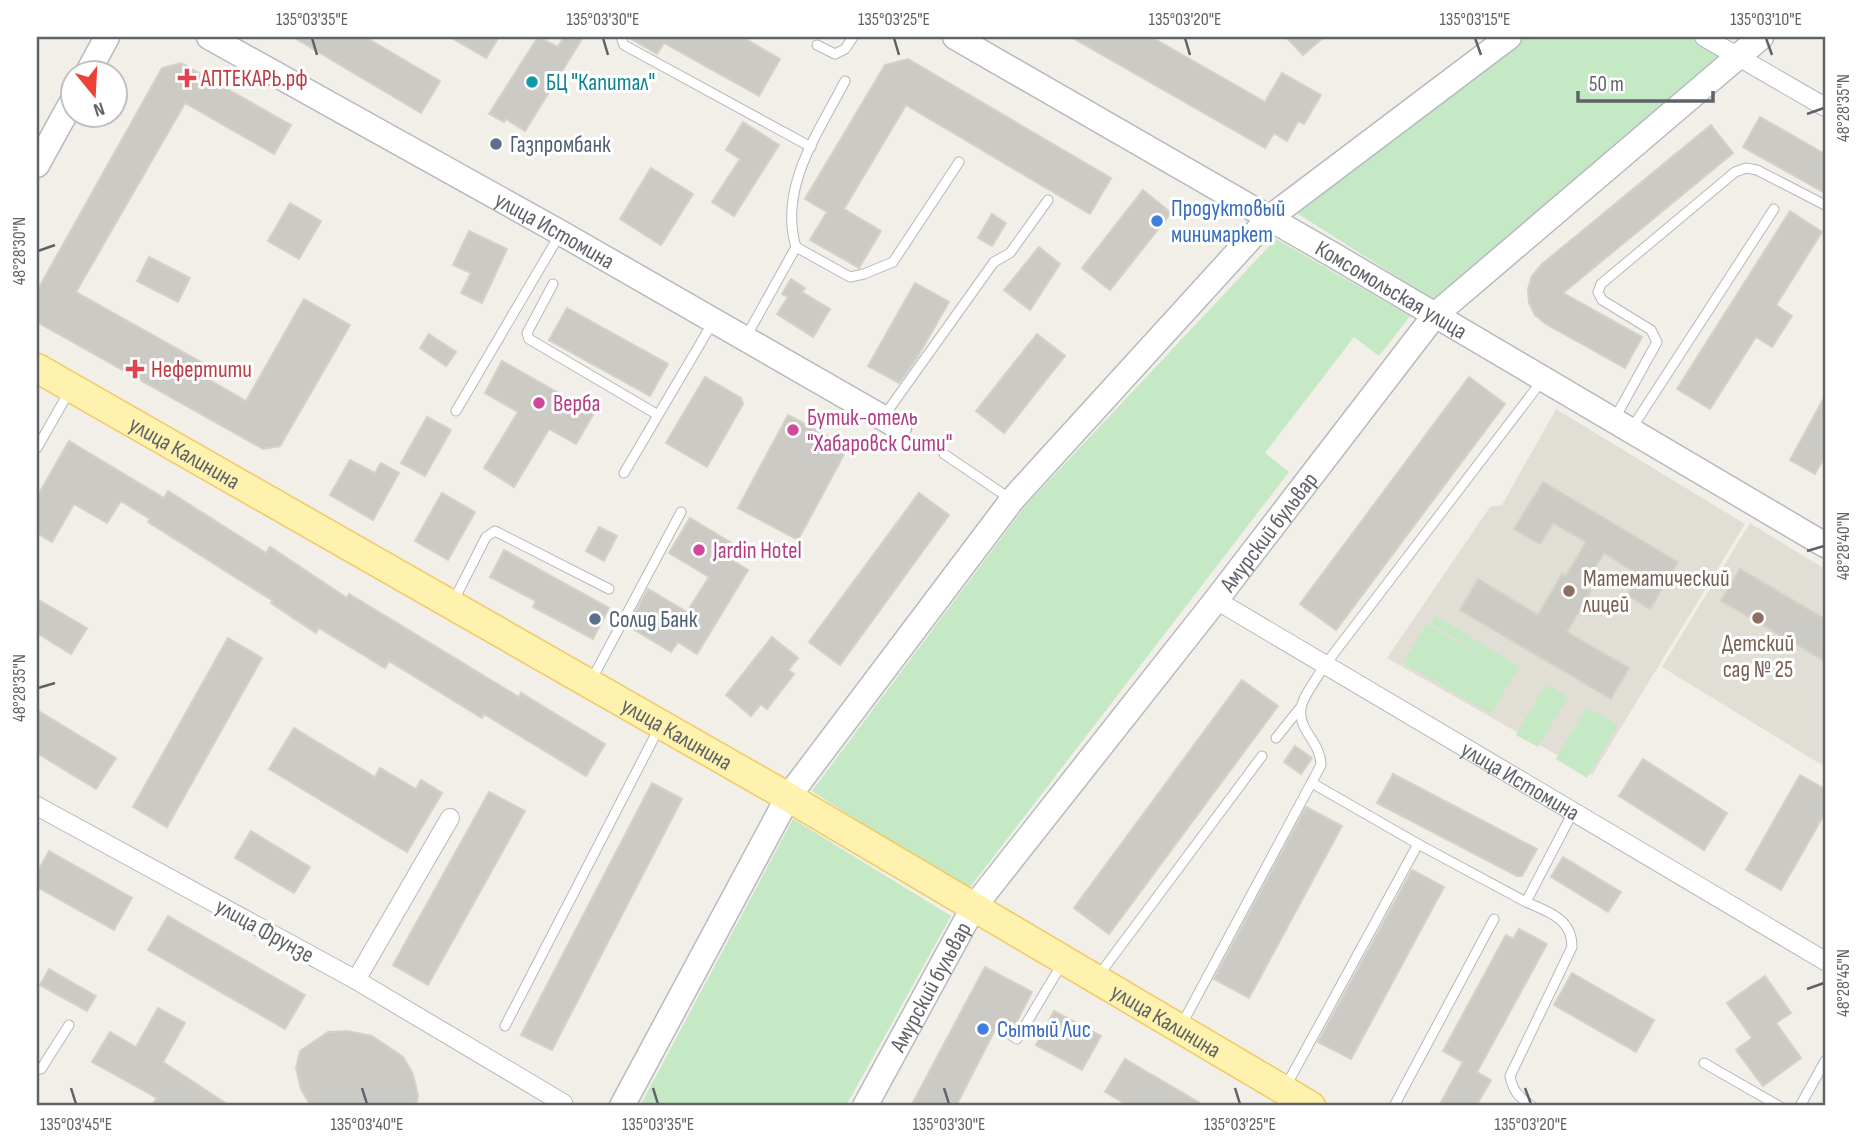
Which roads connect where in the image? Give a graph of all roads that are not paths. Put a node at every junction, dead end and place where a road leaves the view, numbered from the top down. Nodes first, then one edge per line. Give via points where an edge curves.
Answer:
1 (107, 37) edge
2 (209, 37) edge
3 (621, 37) edge
4 (853, 37) edge
5 (955, 37) edge
6 (1509, 37) edge
7 (1704, 37) edge
8 (1761, 37) edge
9 (817, 45) dead end
10 (1737, 56) junction
11 (95, 60) edge
12 (845, 81) dead end
13 (1825, 107) edge
14 (60, 123) edge
15 (811, 147) junction
16 (959, 162) dead end
17 (37, 164) edge
18 (1048, 200) dead end
19 (1825, 205) edge
20 (1774, 209) dead end
21 (1268, 219) junction
22 (561, 233) junction
23 (796, 247) junction
24 (554, 284) dead end
25 (1435, 315) junction
26 (714, 321) junction
27 (746, 339) junction
28 (37, 369) edge
29 (1544, 379) junction
30 (71, 388) junction
31 (456, 411) dead end
32 (658, 415) junction
33 (891, 422) joint
34 (1623, 424) junction
35 (37, 448) edge
36 (944, 454) dead end
37 (624, 473) dead end
38 (1012, 500) junction
39 (681, 512) dead end
40 (1825, 545) edge
41 (609, 589) dead end
42 (1216, 600) junction
43 (452, 605) junction
44 (1325, 665) junction
45 (589, 683) junction
46 (1300, 708) junction
47 (661, 724) junction
48 (1276, 738) dead end
49 (1262, 756) dead end
50 (1312, 783) junction
51 (788, 797) junction
52 (37, 806) edge
53 (1573, 811) junction
54 (450, 818) dead end
55 (1418, 844) junction
56 (1526, 902) junction
57 (973, 908) junction
58 (1494, 919) dead end
59 (1064, 961) junction
60 (1825, 961) edge
61 (356, 980) junction
62 (1096, 980) junction
63 (69, 1025) dead end
64 (505, 1026) dead end
65 (1179, 1028) junction
66 (1003, 1029) dead end
67 (1825, 1061) edge
68 (1704, 1063) dead end
69 (37, 1070) edge
70 (1284, 1090) junction
71 (563, 1103) dead end
72 (622, 1106) edge
73 (865, 1106) edge
74 (1311, 1106) edge
75 (1394, 1106) edge
76 (1532, 1106) edge
77 (1779, 1106) edge
78 (1800, 1106) edge

1 - 11 street
2 - 22 street, улица Истомина
3 - 15 lane via 624,45
4 - 9 lane via 835,54
5 - 21 street, Комсомольская улица
6 - 21 street
7 - 10 street
8 - 10 street, Амурский бульвар
10 - 13 street
10 - 25 street, Амурский бульвар
12 - 15 lane
14 - 17 street
15 - 23 lane via 792,197 790,227
16 - 23 lane via 893,261 850,276
18 - 33 lane via 1010,253 995,262
19 - 34 lane via 1746,168 1735,172 1601,284 1602,300 1651,330 1657,342
20 - 34 lane
21 - 25 street, Комсомольская улица
21 - 38 street
22 - 26 street, улица Истомина
22 - 31 lane
23 - 27 lane
24 - 32 lane via 527,333 529,339
25 - 29 street, Комсомольская улица
25 - 42 street, Амурский бульвар
26 - 27 street, улица Истомина
26 - 32 lane
27 - 33 street, улица Истомина
28 - 30 main road, улица Калинина
29 - 34 street, Комсомольская улица
29 - 44 lane
30 - 35 lane
30 - 43 main road, улица Калинина
32 - 37 lane
34 - 40 street, Комсомольская улица
36 - 38 lane
38 - 51 street
39 - 45 lane
41 - 43 lane via 495,531 486,537
42 - 44 street, улица Истомина
42 - 57 street, Амурский бульвар
43 - 45 main road, улица Калинина
44 - 46 lane
44 - 53 street, улица Истомина
45 - 47 main road, улица Калинина
46 - 48 lane
46 - 50 lane via 1304,727 1321,752 1321,765
47 - 51 main road, улица Калинина
47 - 64 lane
49 - 62 lane
50 - 55 lane
50 - 65 lane
51 - 57 main road, улица Калинина
51 - 72 street
52 - 61 street, улица Фрунзе
53 - 56 lane
53 - 60 street, улица Истомина
54 - 61 street
55 - 56 lane
55 - 70 lane
56 - 76 lane via 1560,918 1572,937 1572,947 1510,1076 1512,1089
57 - 59 main road, улица Калинина
57 - 73 street, Амурский бульвар
58 - 75 lane
59 - 62 main road, улица Калинина
59 - 66 lane via 1017,1039
61 - 71 street, улица Фрунзе
62 - 65 main road, улица Калинина
63 - 69 lane
65 - 70 main road, улица Калинина
67 - 78 lane
68 - 77 lane
70 - 74 main road, улица Калинина

